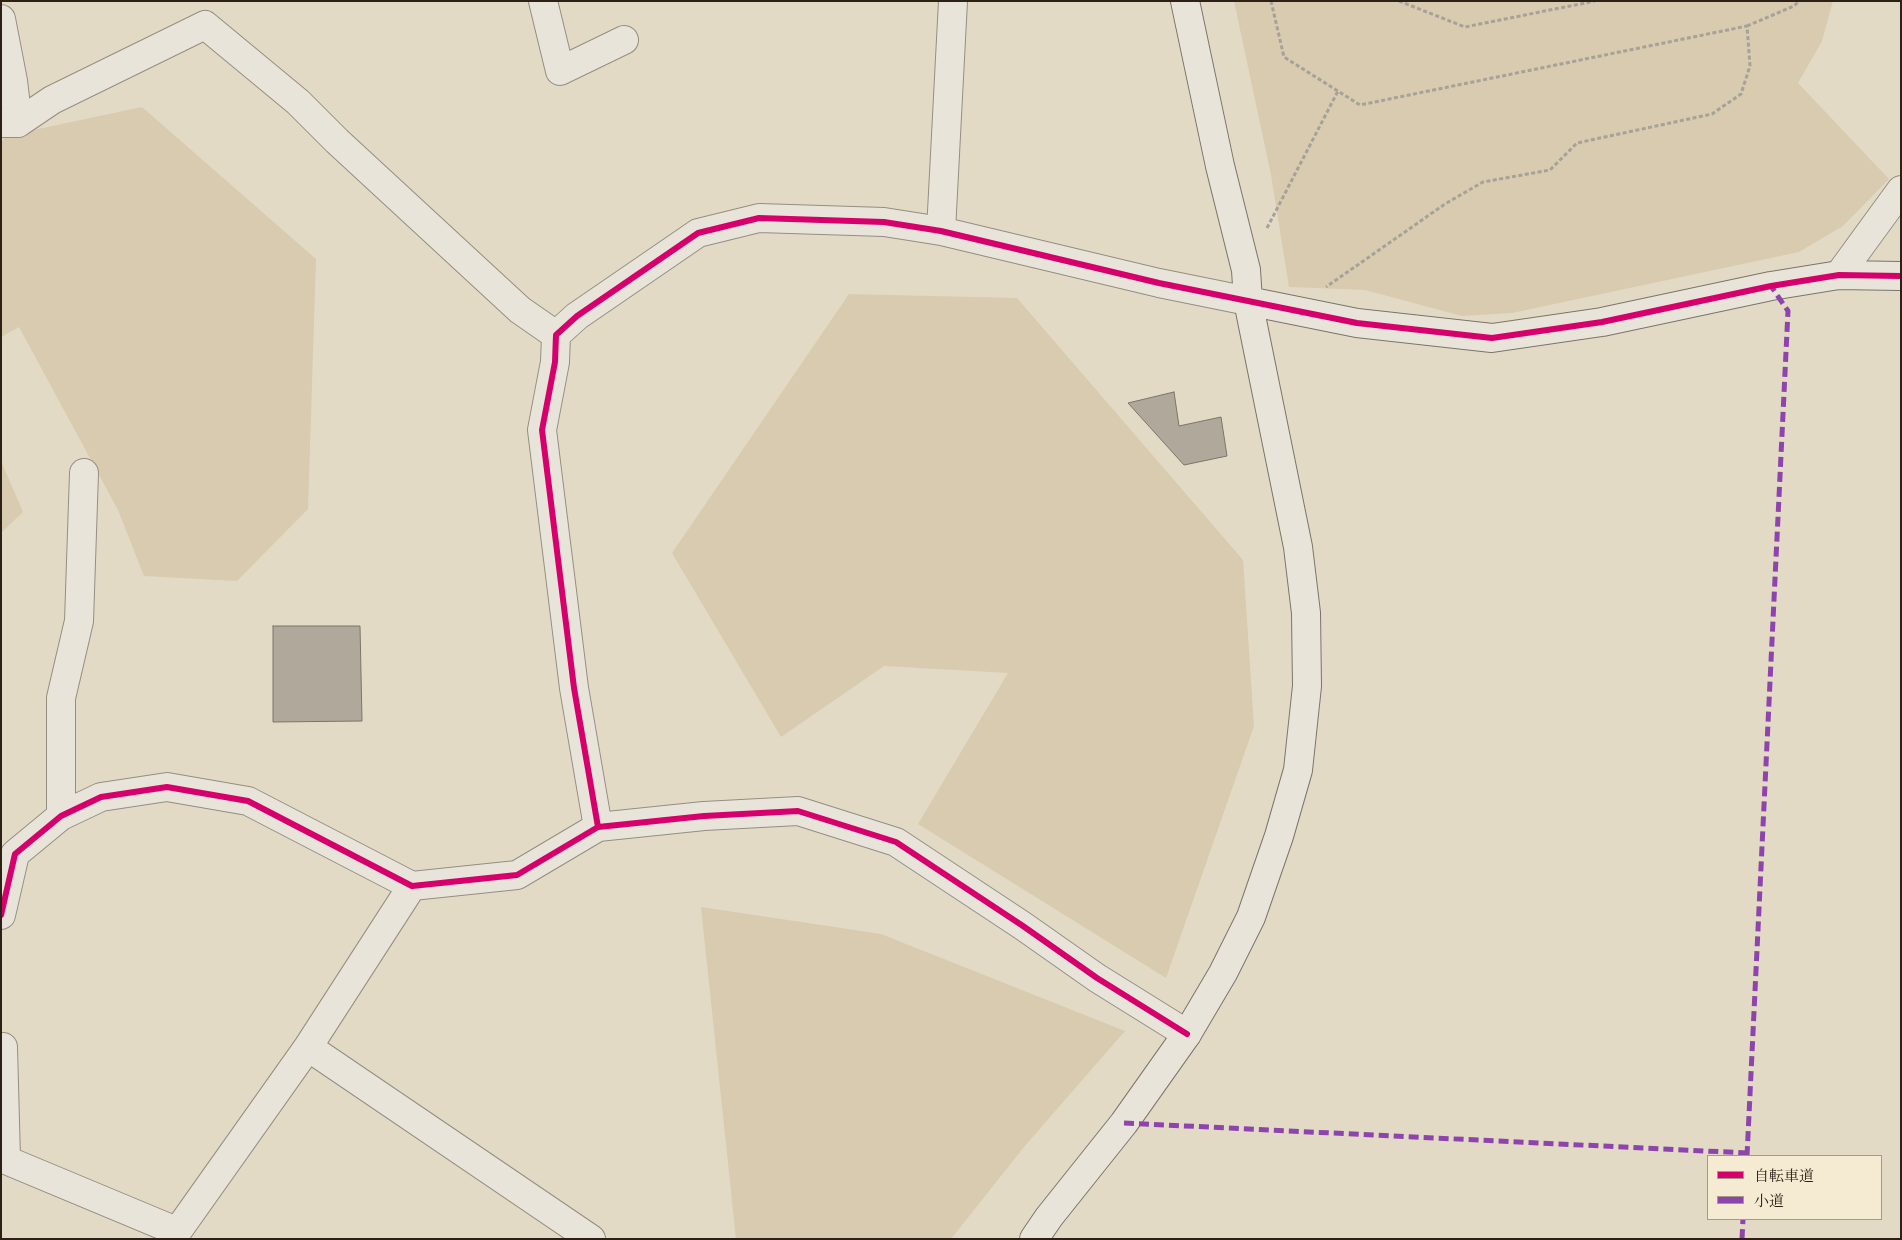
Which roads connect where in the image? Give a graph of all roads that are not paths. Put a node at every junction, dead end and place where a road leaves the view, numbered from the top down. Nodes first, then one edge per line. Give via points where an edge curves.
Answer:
1 (544, 1) edge
2 (953, 1) edge
3 (1185, 1) edge
4 (1, 19) edge
5 (624, 40) dead end
6 (7, 76) edge
7 (10, 123) edge
8 (1901, 190) edge
9 (942, 231) junction
10 (1839, 274) junction
11 (1901, 276) edge
12 (1248, 301) junction
13 (556, 336) junction
14 (84, 473) dead end
15 (61, 816) junction
16 (598, 827) junction
17 (412, 886) junction
18 (1, 915) edge
19 (1187, 1034) junction
20 (1, 1047) edge
21 (308, 1047) junction
22 (4, 1159) edge
23 (174, 1235) edge
24 (591, 1239) edge
25 (1034, 1239) edge

1 - 5 street via 560,71
2 - 9 street
3 - 12 street via 1246,270
4 - 6 street
6 - 7 street
7 - 13 street via 205,24 298,102 520,310
8 - 10 street
9 - 12 street
9 - 13 street via 884,222 759,218 698,233 577,316
10 - 11 street
10 - 12 street via 1602,322 1492,338 1357,322
12 - 19 street via 1298,547 1306,613 1307,686 1298,770 1280,836 1251,916 1223,973
13 - 16 street via 555,362 542,430 574,688
14 - 15 street via 79,621 61,698
15 - 17 street via 101,797 167,787 248,801
15 - 18 street via 15,854
16 - 17 street via 517,875
16 - 19 street via 704,816 798,811 896,842 1097,978
17 - 21 street
19 - 25 street via 1124,1123
20 - 22 street
21 - 23 street
21 - 24 street
22 - 23 street

